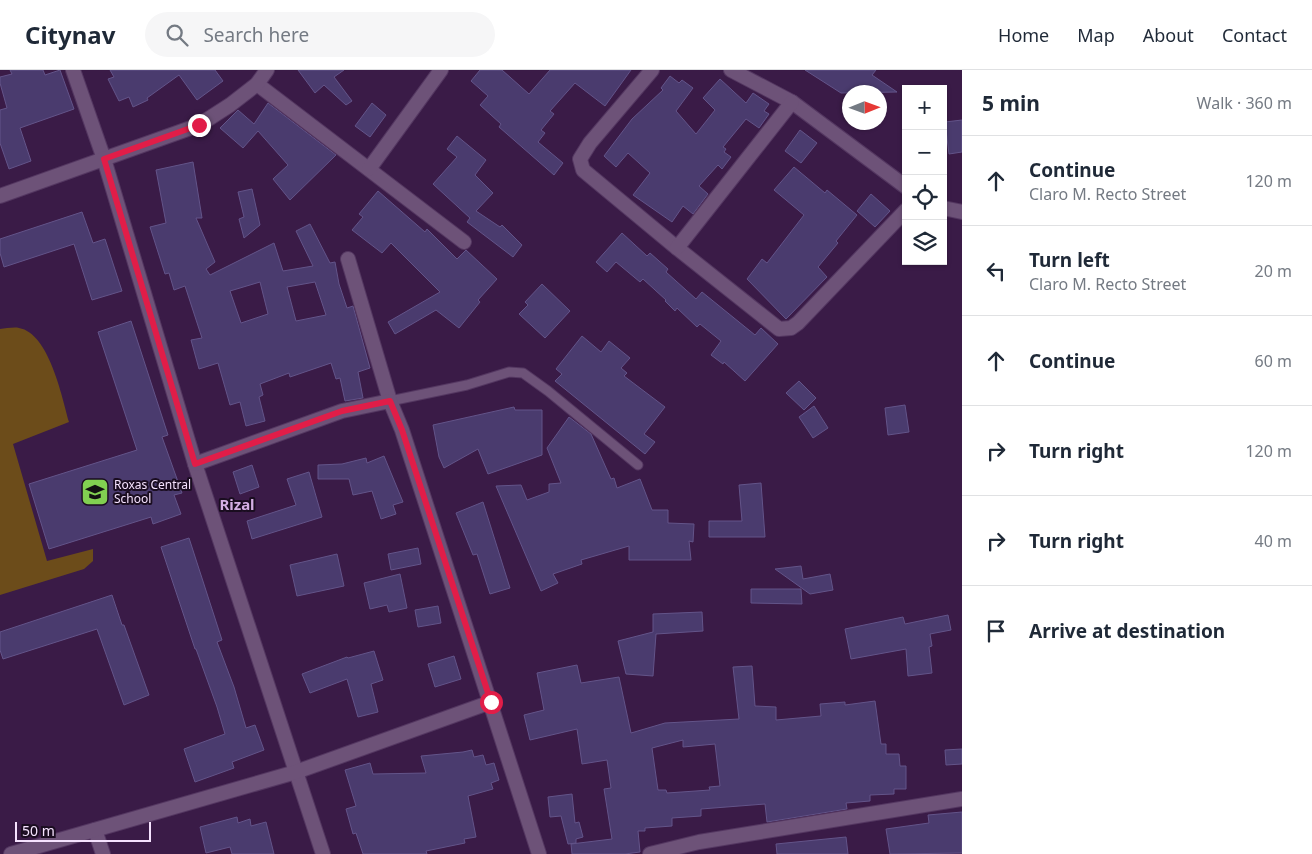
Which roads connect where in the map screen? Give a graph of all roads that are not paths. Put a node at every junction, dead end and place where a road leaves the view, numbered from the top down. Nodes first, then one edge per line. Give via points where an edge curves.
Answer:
1 (73, 70) edge
2 (267, 70) edge
3 (441, 70) edge
4 (652, 70) edge
5 (730, 70) edge
6 (257, 84) junction
7 (792, 102) junction
8 (104, 159) junction
9 (369, 169) junction
10 (902, 184) edge
11 (0, 196) edge
12 (947, 209) edge
13 (962, 212) edge
14 (902, 214) edge
15 (464, 242) dead end
16 (677, 248) junction
17 (348, 259) dead end
18 (390, 401) junction
19 (195, 464) junction
20 (638, 464) dead end
21 (491, 702) junction
22 (296, 772) junction
23 (962, 799) edge
24 (95, 830) junction
25 (11, 854) edge
26 (103, 854) edge
27 (323, 854) edge
28 (539, 854) edge
29 (650, 854) edge

1 - 8 street
2 - 6 street
3 - 9 street
4 - 16 street via 590,143 580,165
5 - 7 street
6 - 8 street via 199,125
6 - 9 street
7 - 10 street
7 - 16 street
8 - 11 street
8 - 19 street
9 - 15 street
12 - 13 street
14 - 16 street via 798,323 785,330 770,323
17 - 18 street
18 - 19 street via 342,411
18 - 20 lane via 509,372 523,373
18 - 21 street
19 - 22 street
21 - 22 street
21 - 28 street
22 - 24 street
22 - 27 street
23 - 29 street via 699,842
24 - 25 street
24 - 26 street

